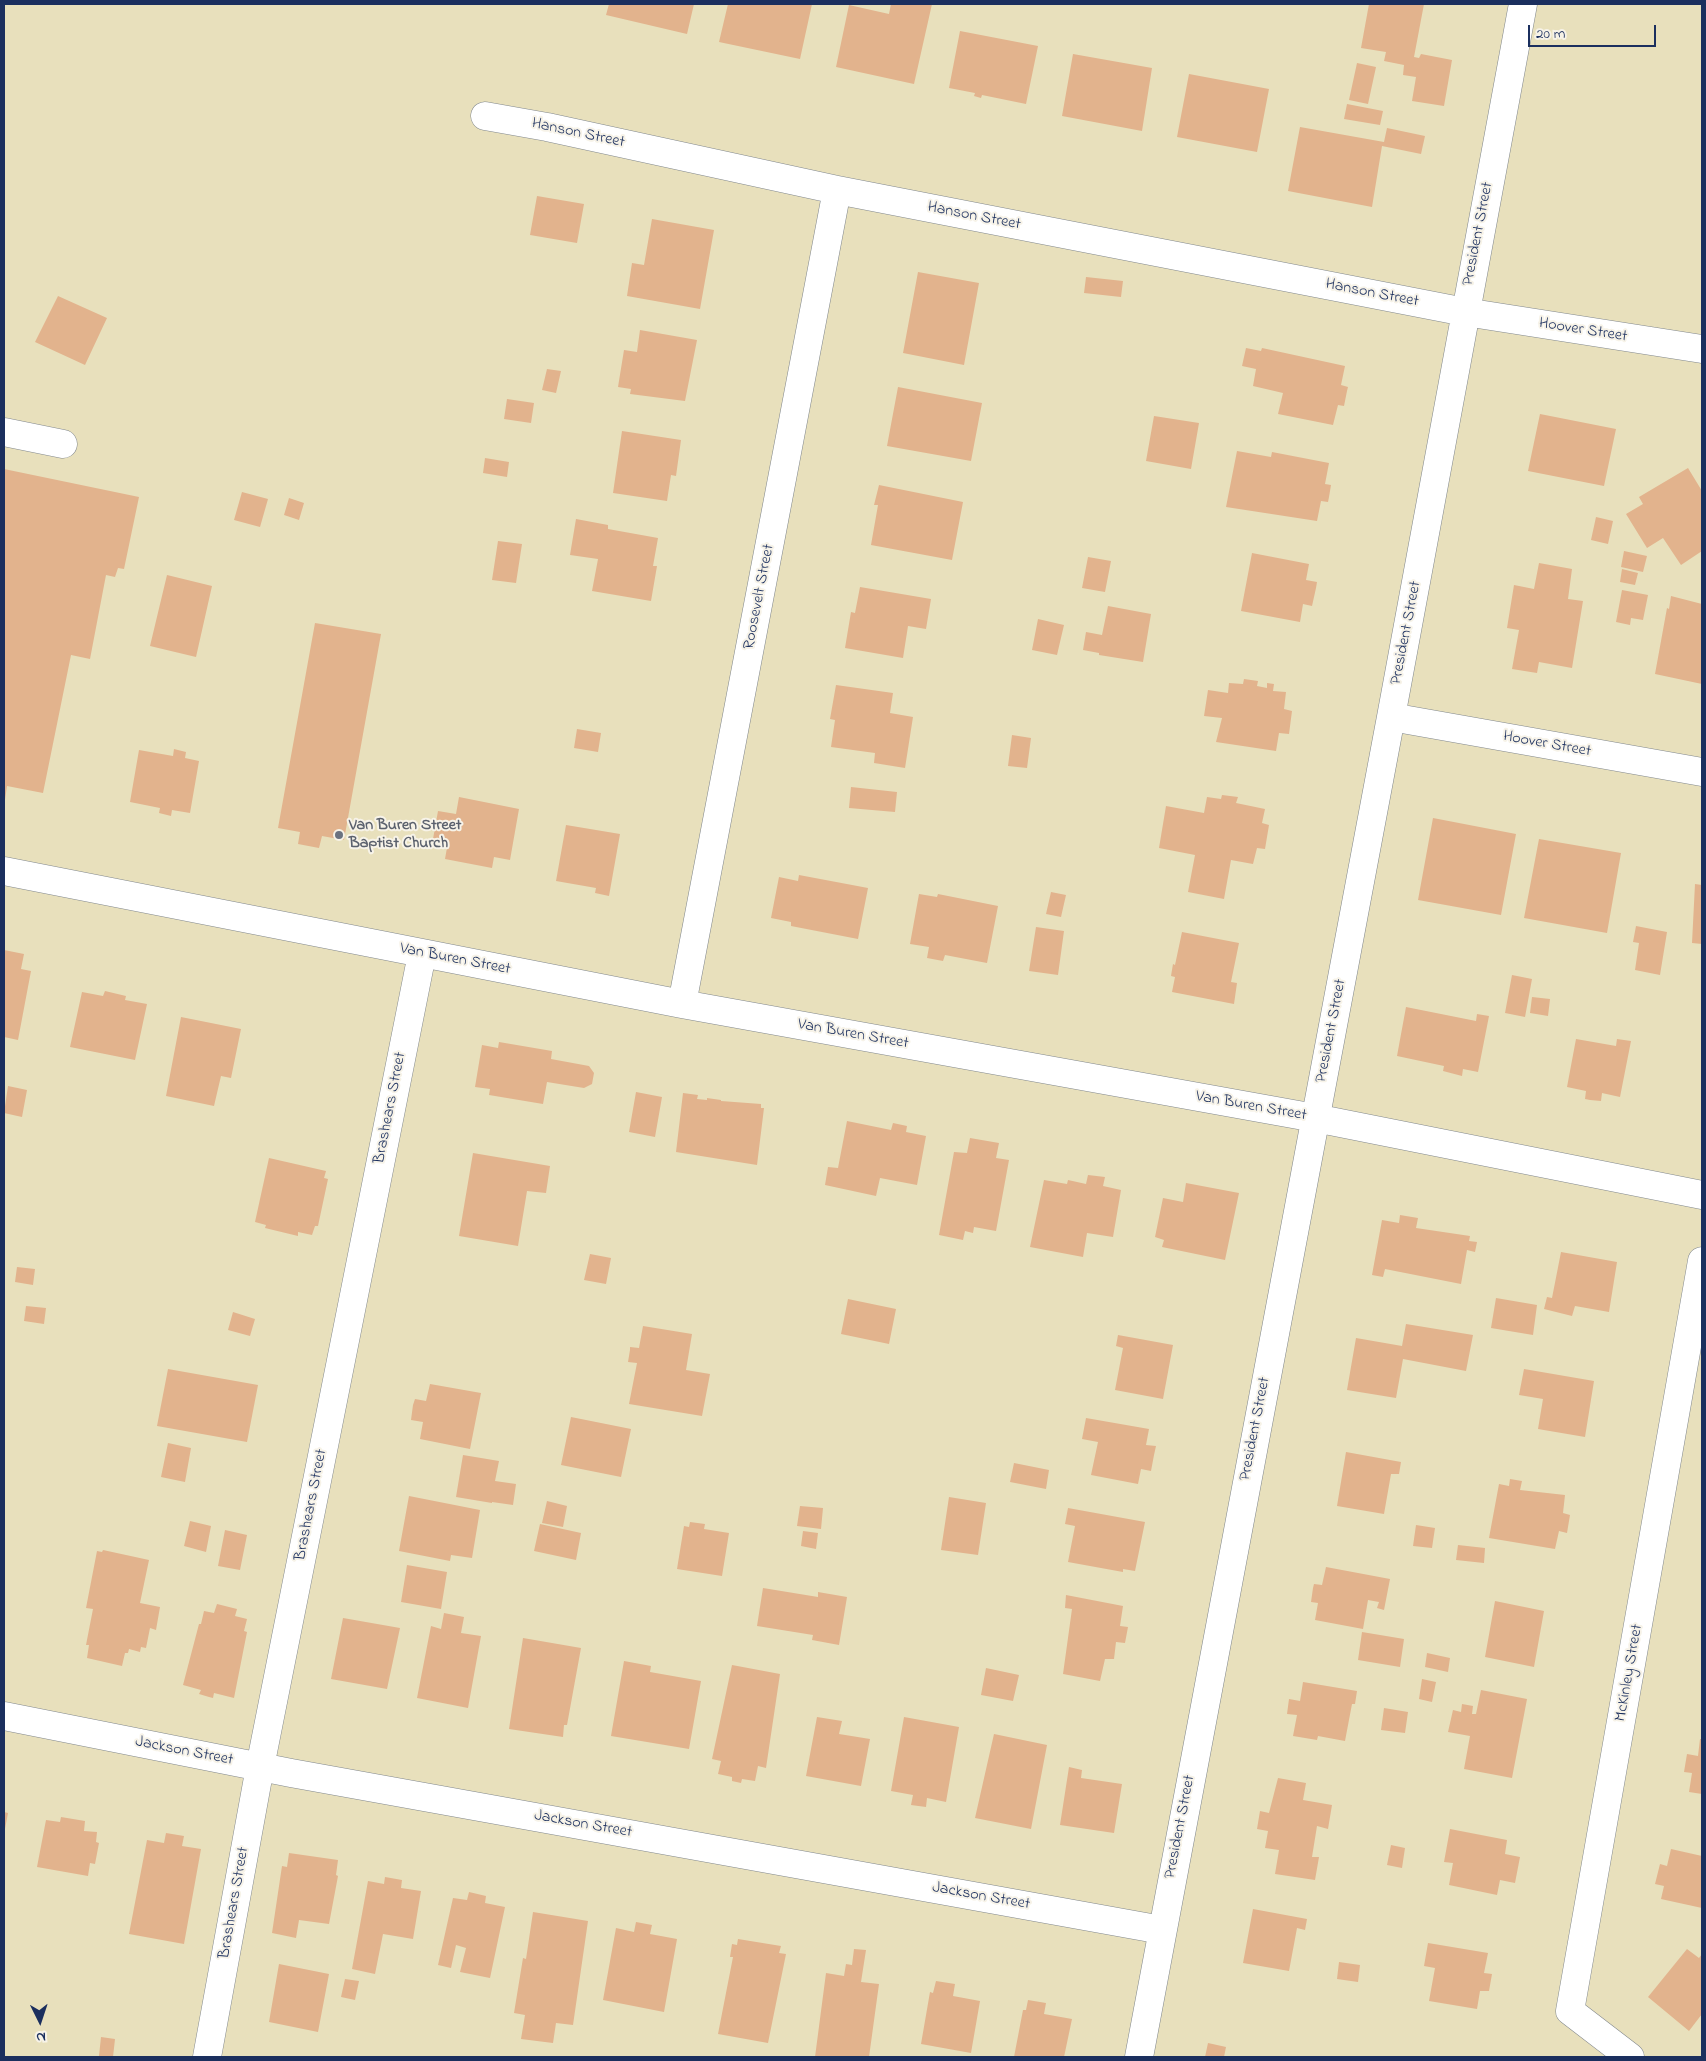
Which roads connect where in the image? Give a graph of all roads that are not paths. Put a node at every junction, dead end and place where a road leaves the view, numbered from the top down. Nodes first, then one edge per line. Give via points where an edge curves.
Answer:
1 (1523, 4) edge
2 (485, 116) dead end
3 (837, 190) junction
4 (1465, 312) junction
5 (1702, 349) edge
6 (4, 432) edge
7 (63, 444) dead end
8 (1391, 717) junction
9 (1702, 772) edge
10 (4, 871) edge
11 (422, 954) junction
12 (682, 1004) junction
13 (1315, 1118) junction
14 (1702, 1195) edge
15 (1702, 1261) edge
16 (4, 1716) edge
17 (260, 1766) junction
18 (1162, 1930) junction
19 (207, 2057) edge
20 (1139, 2057) edge
21 (1630, 2057) edge

1 - 4 street, President Street
2 - 3 street, Hanson Street
3 - 4 street, Hanson Street
3 - 12 street, Roosevelt Street
4 - 5 street, Hoover Street
4 - 8 street, President Street
6 - 7 street
8 - 9 street, Hoover Street
8 - 13 street, President Street
10 - 11 street, Van Buren Street
11 - 12 street, Van Buren Street
11 - 17 street, Brashears Street
12 - 13 street, Van Buren Street
13 - 14 street, Van Buren Street
13 - 18 street, President Street
15 - 21 street, McKinley Street via 1570,2011
16 - 17 street, Jackson Street
17 - 18 street, Jackson Street
17 - 19 street, Brashears Street
18 - 20 street, President Street

